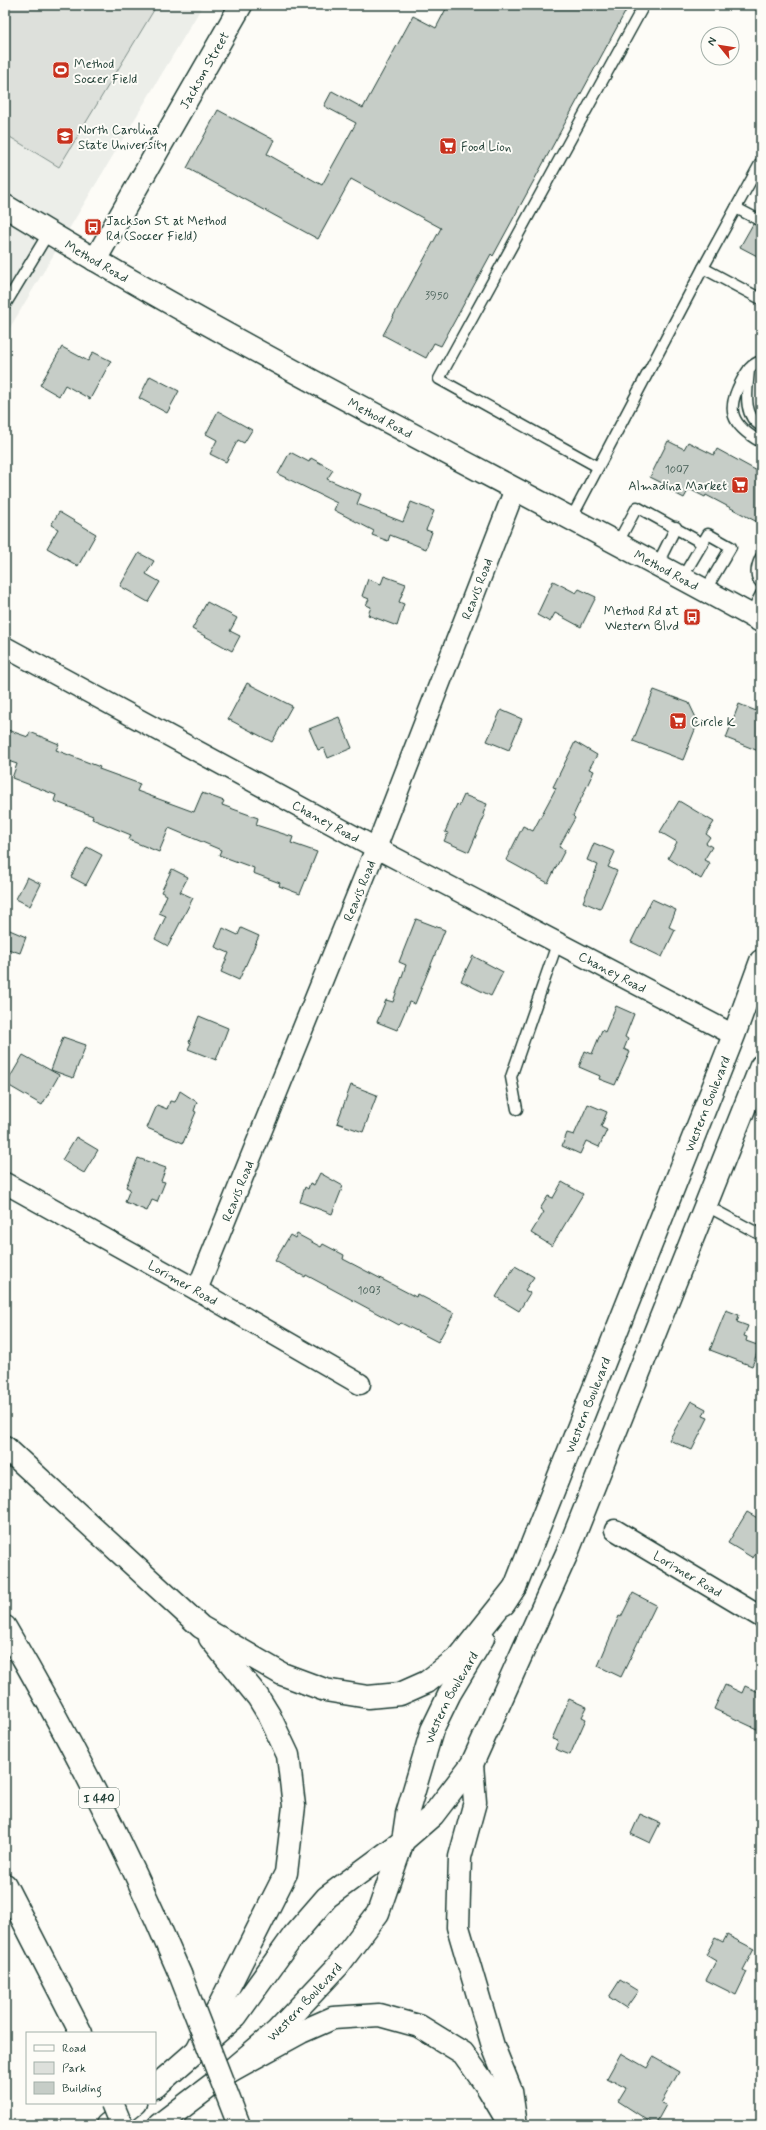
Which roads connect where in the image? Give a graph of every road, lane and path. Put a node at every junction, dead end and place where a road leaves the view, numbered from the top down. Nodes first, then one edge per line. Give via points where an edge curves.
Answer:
1 (240, 5) edge
2 (644, 5) edge
3 (761, 162) edge
4 (5, 206) edge
5 (736, 208) junction
6 (761, 221) edge
7 (49, 232) junction
8 (94, 260) junction
9 (703, 268) junction
10 (761, 299) edge
11 (5, 304) edge
12 (761, 361) edge
13 (749, 367) junction
14 (761, 426) edge
15 (761, 442) edge
16 (598, 467) junction
17 (515, 488) junction
18 (571, 519) junction
19 (676, 527) junction
20 (702, 543) junction
21 (617, 544) junction
22 (761, 557) edge
23 (657, 565) junction
24 (682, 578) junction
25 (761, 583) edge
26 (705, 590) junction
27 (761, 594) edge
28 (755, 618) edge
29 (5, 647) edge
30 (376, 848) junction
31 (557, 944) junction
32 (761, 961) edge
33 (734, 1035) junction
34 (760, 1070) edge
35 (517, 1109) dead end
36 (5, 1183) edge
37 (705, 1205) junction
38 (761, 1234) edge
39 (198, 1290) junction
40 (360, 1384) dead end
41 (5, 1447) edge
42 (615, 1530) dead end
43 (515, 1586) junction
44 (761, 1617) edge
45 (5, 1627) edge
46 (201, 1627) junction
47 (472, 1764) junction
48 (403, 1841) junction
49 (5, 1885) edge
50 (80, 2031) edge
51 (196, 2052) junction
52 (230, 2071) junction
53 (156, 2086) edge
54 (112, 2104) edge
55 (134, 2104) edge
56 (107, 2125) edge
57 (121, 2125) edge
58 (159, 2125) edge
59 (239, 2125) edge
60 (510, 2125) edge
61 (516, 2125) edge

1 - 8 main road, Jackson Street
2 - 16 lane via 439,379
3 - 5 lane
4 - 7 main road, Method Road
5 - 6 lane
5 - 9 lane
7 - 8 main road, Method Road
7 - 11 lane
8 - 17 main road, Method Road
9 - 10 lane
9 - 16 lane
12 - 13 lane
13 - 14 lane via 747,404 755,423
13 - 15 lane via 734,394 731,408 741,427
16 - 18 lane
17 - 18 main road, Method Road
17 - 30 street, Reavis Road
18 - 21 main road, Method Road
19 - 20 lane
19 - 21 lane via 637,507
19 - 23 lane
20 - 24 lane
20 - 26 lane via 708,534 731,547
21 - 23 main road, Method Road
22 - 25 lane via 757,574
23 - 24 main road, Method Road
24 - 26 main road, Method Road
26 - 28 main road, Method Road
27 - 28 lane
29 - 30 street, Chaney Road
30 - 31 street, Chaney Road
30 - 39 street, Reavis Road
31 - 33 street, Chaney Road
31 - 35 lane via 511,1077
32 - 33 main road, Western Boulevard
33 - 43 main road, Western Boulevard
34 - 37 main road, Western Boulevard
36 - 39 street, Lorimer Road
37 - 38 lane
37 - 47 main road, Western Boulevard via 568,1551
39 - 40 street, Lorimer Road
41 - 46 main road
42 - 44 street, Lorimer Road
43 - 46 main road via 460,1656 427,1682 400,1694 368,1697 325,1690 282,1674
43 - 48 main road, Western Boulevard via 450,1693 432,1730 407,1814
45 - 59 main road, I 440, bridge via 71,1742 146,1894
46 - 51 main road via 258,1697 269,1715 288,1755 294,1806 286,1873
47 - 48 main road, Western Boulevard via 433,1815
47 - 61 main road via 475,1802 460,1857 458,1927 494,2046 511,2090
48 - 51 main road, Western Boulevard via 327,1897 294,1935 236,2016
48 - 52 main road, Western Boulevard via 378,1913 361,1938 338,1967 276,2032
49 - 50 main road
51 - 53 main road, Western Boulevard
52 - 58 main road, Western Boulevard
52 - 60 main road via 301,2032 333,2018 379,2015 419,2026 463,2053
54 - 57 main road, bridge
55 - 56 main road

